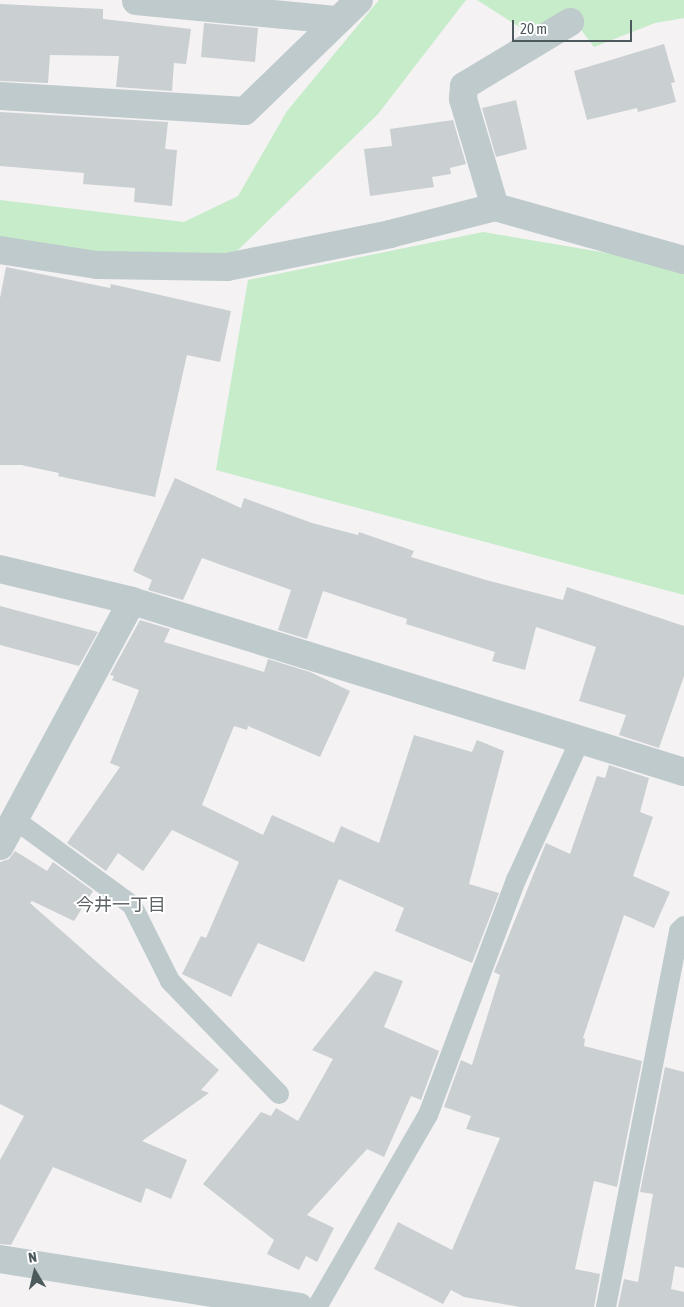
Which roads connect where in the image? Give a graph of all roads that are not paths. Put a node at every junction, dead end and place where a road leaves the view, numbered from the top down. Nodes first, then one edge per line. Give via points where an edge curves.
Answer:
1 (359, 0) edge
2 (136, 1) edge
3 (338, 20) junction
4 (570, 22) dead end
5 (0, 96) edge
6 (495, 207) junction
7 (0, 250) edge
8 (684, 260) edge
9 (0, 569) edge
10 (132, 601) junction
11 (580, 740) junction
12 (684, 772) edge
13 (14, 819) junction
14 (0, 846) edge
15 (684, 926) edge
16 (279, 1094) dead end
17 (0, 1259) edge
18 (299, 1307) edge
19 (317, 1307) edge
20 (606, 1307) edge

1 - 3 street
2 - 3 street
3 - 5 street via 245,111
4 - 6 street via 464,86 463,98
6 - 7 street via 390,234 227,267 98,266
6 - 8 street
9 - 10 street
10 - 11 street
10 - 13 street
11 - 12 street
11 - 19 lane via 516,880 428,1115
13 - 14 street
13 - 16 lane via 132,905 170,981
15 - 20 lane via 678,931
17 - 18 street

